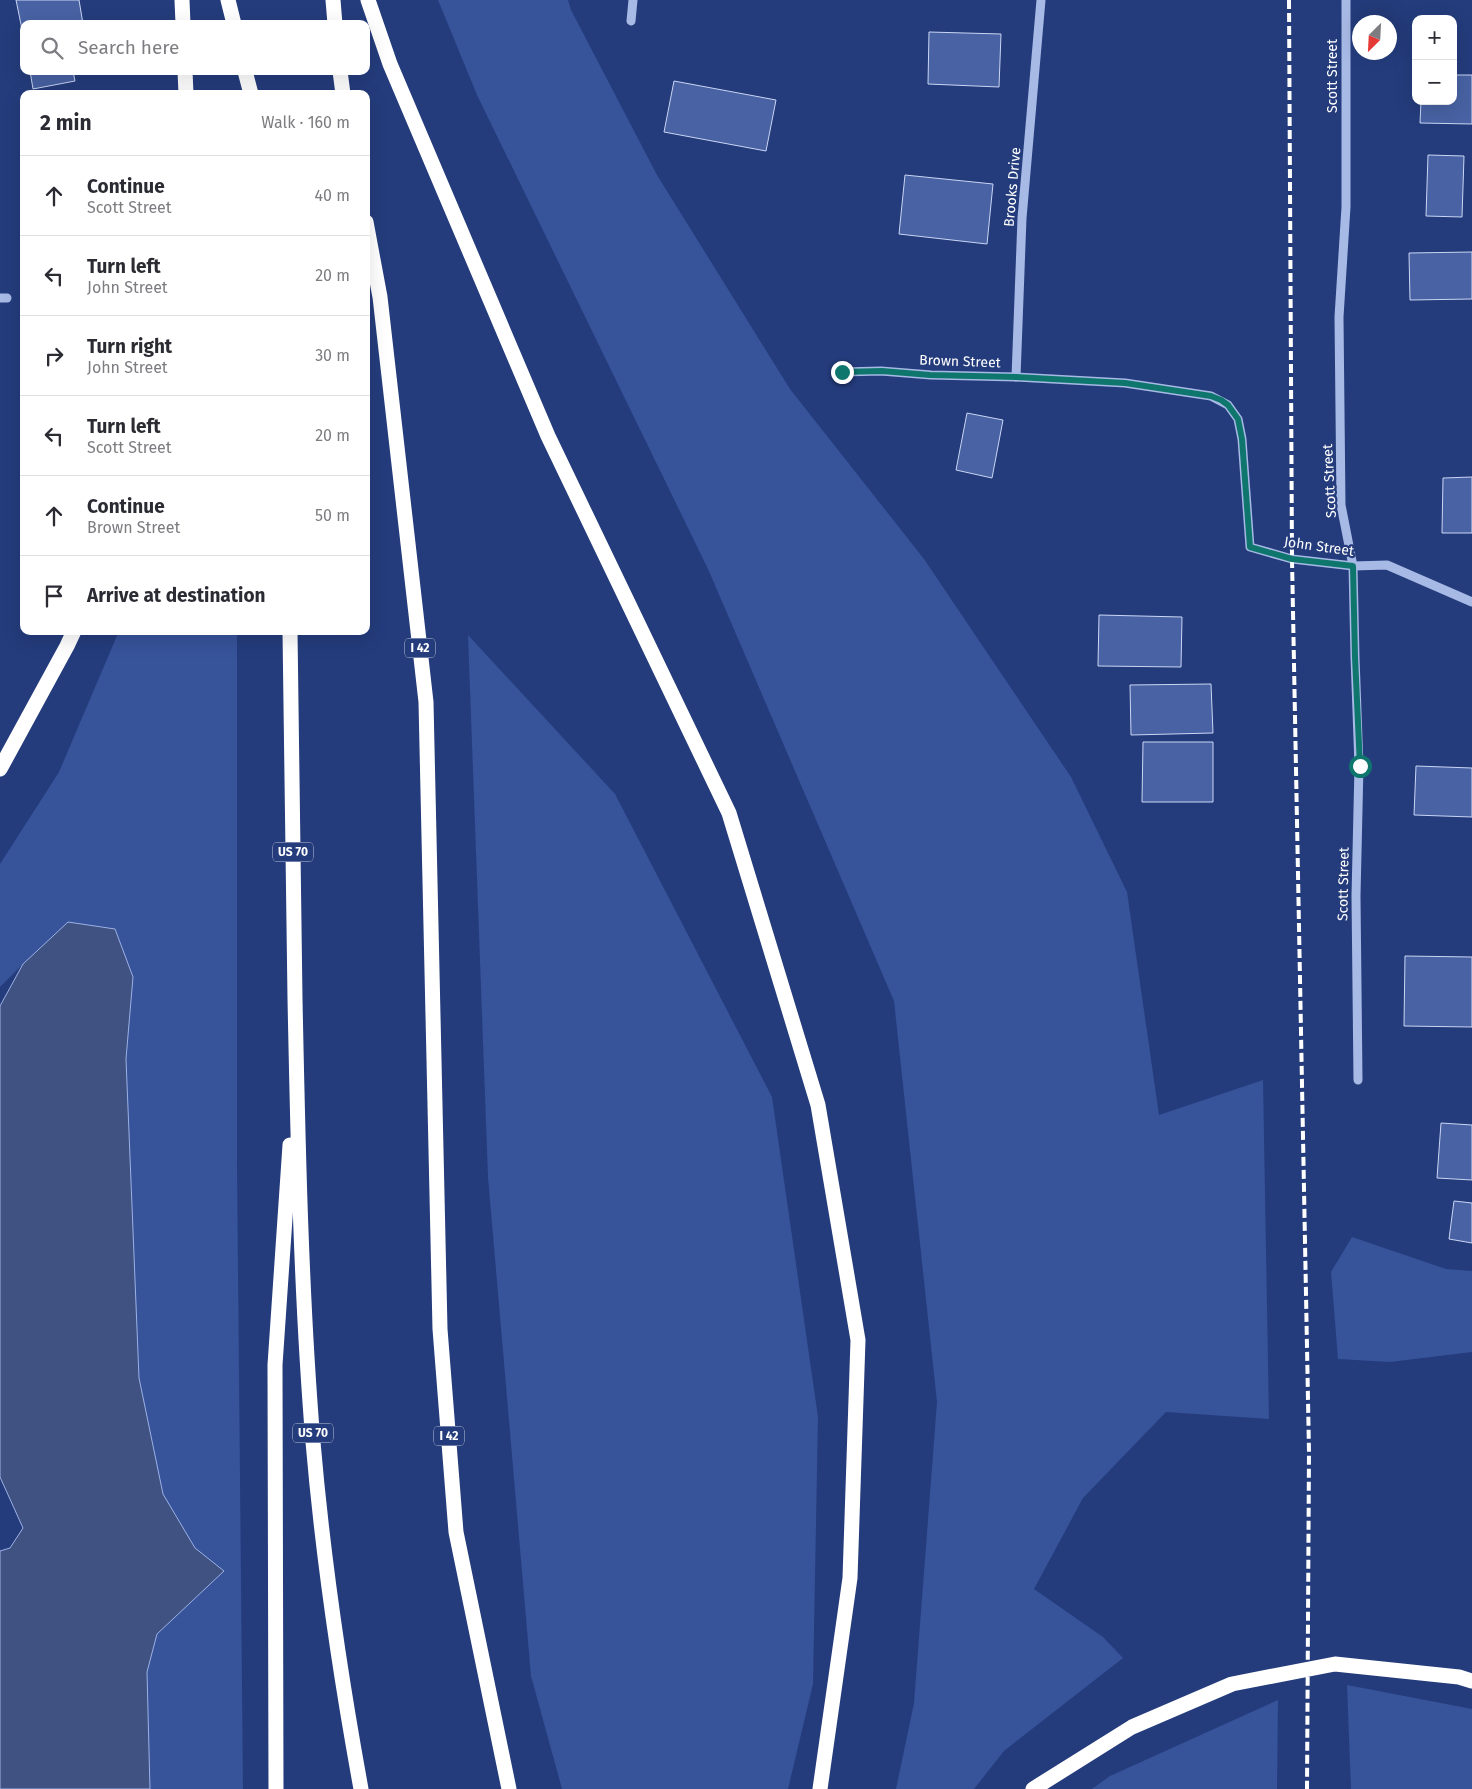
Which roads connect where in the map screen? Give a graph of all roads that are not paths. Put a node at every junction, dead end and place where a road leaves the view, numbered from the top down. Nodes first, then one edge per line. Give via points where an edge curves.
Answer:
1 (182, 0) edge
2 (228, 0) edge
3 (333, 0) edge
4 (368, 0) edge
5 (633, 0) edge
6 (1041, 0) edge
7 (1346, 0) edge
8 (183, 20) edge
9 (233, 20) edge
10 (335, 20) edge
11 (632, 21) dead end
12 (185, 75) edge
13 (247, 75) edge
14 (341, 75) edge
15 (186, 90) edge
16 (250, 90) edge
17 (342, 90) edge
18 (370, 243) edge
19 (842, 372) dead end
20 (1016, 377) junction
21 (1221, 400) joint
22 (1353, 566) junction
23 (1472, 602) edge
24 (72, 635) edge
25 (290, 635) edge
26 (0, 769) edge
27 (296, 1074) junction
28 (1358, 1080) dead end
29 (1472, 1681) edge
30 (276, 1789) edge
31 (361, 1789) edge
32 (509, 1789) edge
33 (820, 1789) edge
34 (1033, 1789) edge

1 - 8 highway
2 - 9 highway
3 - 10 highway
4 - 33 highway via 394,73 548,436 729,813 818,1105 858,1340 850,1578
5 - 11 street
6 - 20 street, Brooks Drive via 1022,218
7 - 22 street, Scott Street via 1346,207 1339,317 1341,506
12 - 15 highway
13 - 16 highway
14 - 17 highway
18 - 32 highway, I 42 via 380,297 426,702 440,1328 456,1532
19 - 20 street, Brown Street
20 - 21 street, Brown Street via 1107,382
21 - 22 street, John Street via 1238,419 1242,439 1250,547 1292,559
22 - 23 street, John Street via 1387,565
22 - 28 street, Scott Street via 1360,766 1356,896
24 - 26 highway
25 - 27 highway, US 70
27 - 30 highway via 275,1365
27 - 31 highway, US 70 via 313,1440 324,1552
29 - 34 highway, bridge via 1335,1664 1232,1684 1132,1727

